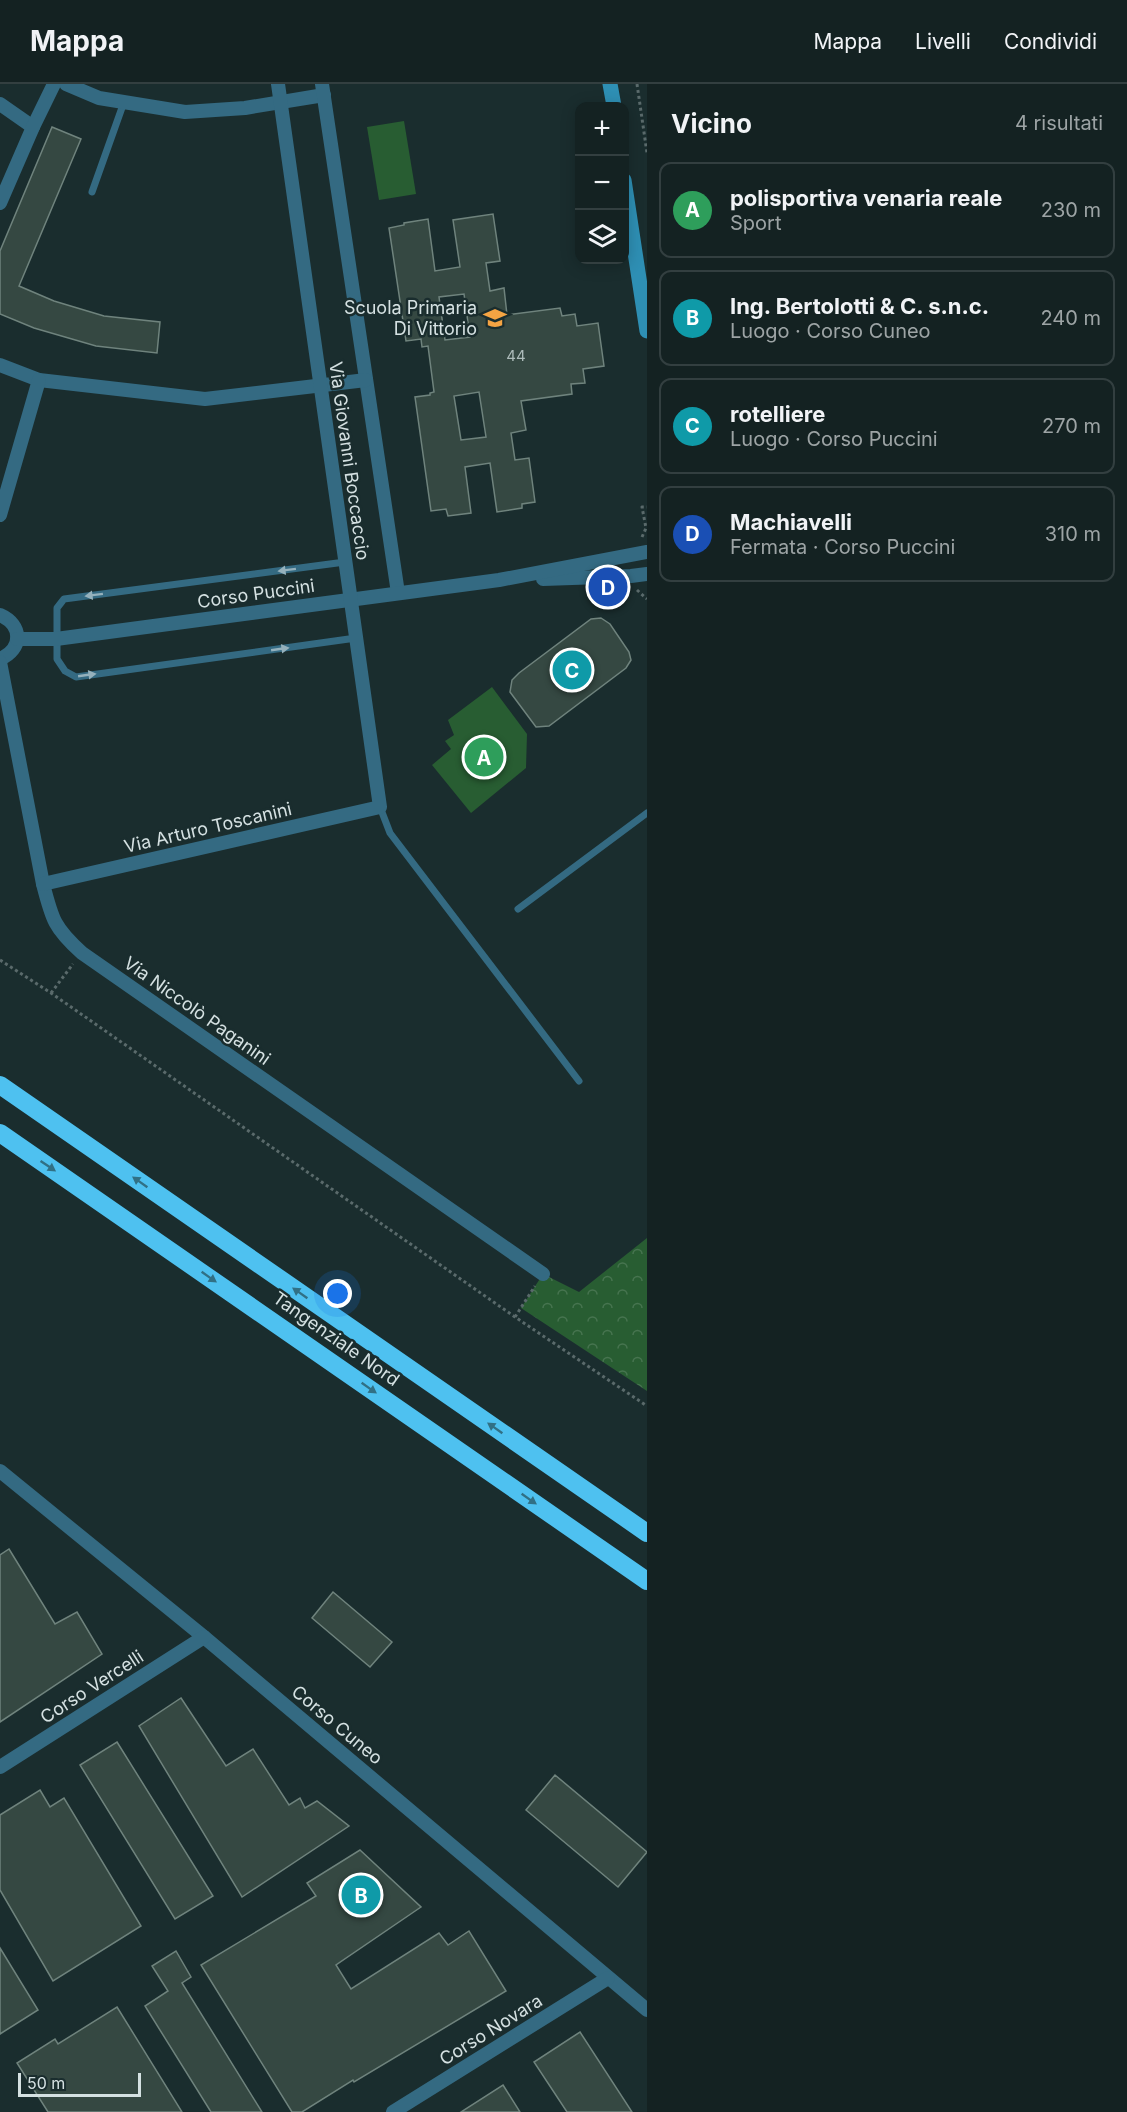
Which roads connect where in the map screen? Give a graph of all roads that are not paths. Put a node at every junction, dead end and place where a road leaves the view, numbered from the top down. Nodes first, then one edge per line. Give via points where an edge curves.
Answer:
1 (54, 84) edge
2 (66, 84) edge
3 (278, 84) edge
4 (610, 84) edge
5 (323, 90) edge
6 (124, 102) junction
7 (280, 102) junction
8 (613, 102) edge
9 (0, 104) edge
10 (33, 126) junction
11 (92, 192) dead end
12 (0, 203) edge
13 (629, 210) edge
14 (646, 326) edge
15 (647, 343) edge
16 (0, 365) edge
17 (39, 380) junction
18 (366, 380) junction
19 (320, 386) junction
20 (0, 515) edge
21 (647, 552) edge
22 (345, 562) junction
23 (647, 574) edge
24 (499, 580) junction
25 (398, 593) junction
26 (350, 600) junction
27 (0, 615) edge
28 (356, 638) junction
29 (17, 639) junction
30 (56, 639) junction
31 (0, 660) edge
32 (380, 807) junction
33 (647, 813) edge
34 (43, 884) junction
35 (518, 909) dead end
36 (579, 1081) dead end
37 (0, 1085) edge
38 (0, 1133) edge
39 (543, 1274) road end
40 (0, 1471) edge
41 (600, 1500) junction
42 (647, 1528) edge
43 (647, 1533) edge
44 (647, 1581) edge
45 (204, 1637) junction
46 (0, 1767) edge
47 (608, 1978) junction
48 (647, 2010) edge
49 (393, 2112) edge

1 - 10 street
2 - 6 street via 99,98
3 - 7 street, Via Giovanni Boccaccio
4 - 8 street
5 - 7 street
5 - 18 street, Via Giovanni Boccaccio
6 - 7 street via 185,112
6 - 11 lane
7 - 19 street, Via Giovanni Boccaccio
9 - 10 street
10 - 12 street
13 - 14 street
14 - 15 street
16 - 17 street
17 - 19 street via 205,399
17 - 20 street
18 - 19 street
18 - 25 street, Via Giovanni Boccaccio
19 - 22 street, Via Giovanni Boccaccio
21 - 24 street
22 - 26 street, Via Giovanni Boccaccio
22 -> 30 lane via 64,599 57,608
23 - 24 street
24 - 25 street, Corso Puccini
25 - 26 street, Corso Puccini
26 - 28 street, Via Giovanni Boccaccio
26 - 30 street, Corso Puccini
27 - 29 street via 14,625
30 -> 28 lane via 57,659 65,671 76,677
28 - 32 street, Via Giovanni Boccaccio
29 - 30 street, Corso Puccini
29 - 31 street via 8,656
31 - 34 street, Via Niccolò Paganini
32 - 34 street, Via Arturo Toscanini
32 - 36 lane via 390,833
33 - 35 lane
34 - 39 street, Via Niccolò Paganini via 51,917 64,938 82,953
41 -> 37 highway, Tangenziale Nord
38 -> 44 highway, Tangenziale Nord
40 - 45 street, Corso Cuneo
41 - 42 highway
41 - 43 highway, Tangenziale Nord
45 - 46 street, Corso Vercelli
45 - 47 street, Corso Cuneo
47 - 48 street, Corso Cuneo
47 - 49 street, Corso Novara

